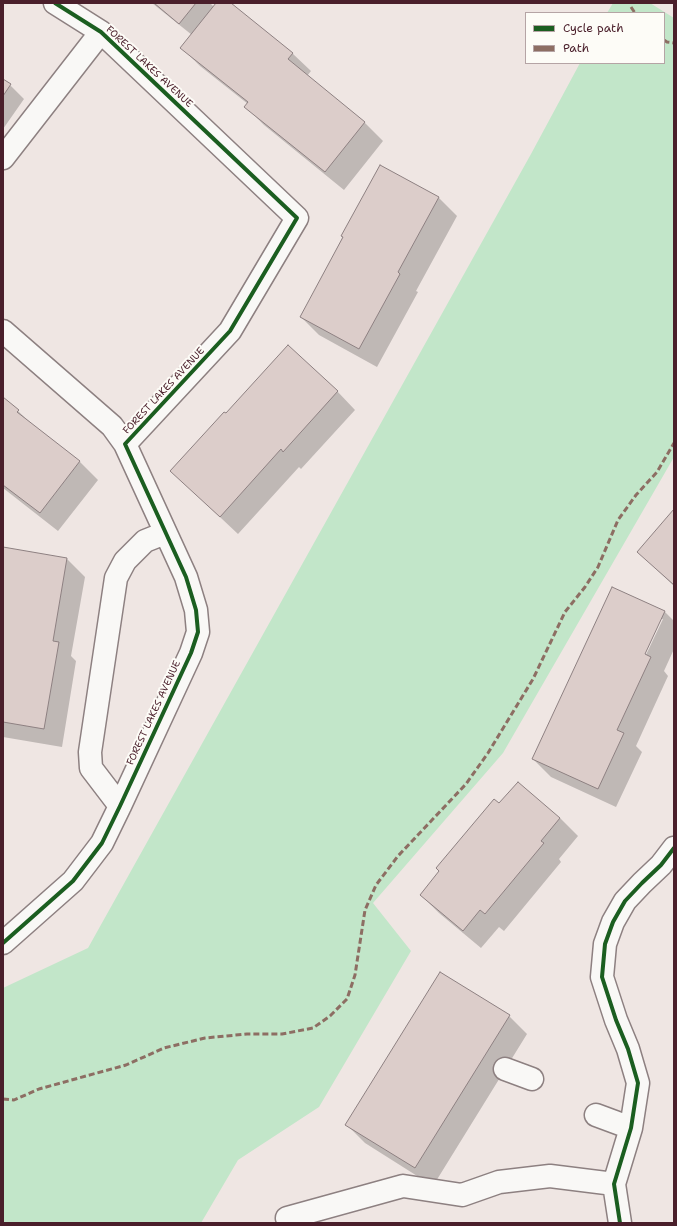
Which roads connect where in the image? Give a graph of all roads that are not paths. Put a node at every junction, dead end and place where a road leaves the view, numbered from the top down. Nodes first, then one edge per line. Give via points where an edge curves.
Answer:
1 (55, 3) edge
2 (101, 32) junction
3 (3, 158) edge
4 (3, 331) edge
5 (125, 444) junction
6 (165, 533) junction
7 (120, 806) junction
8 (674, 848) edge
9 (3, 943) edge
10 (505, 1069) dead end
11 (532, 1079) dead end
12 (596, 1116) dead end
13 (631, 1128) junction
14 (614, 1184) junction
15 (287, 1218) dead end
16 (620, 1223) edge

1 - 2 street, FOREST LAKES AVENUE
2 - 3 street, FOREST LAKES AVENUE
2 - 5 street, FOREST LAKES AVENUE via 297,218 230,331
4 - 5 street, FOREST LAKES AVENUE via 112,426
5 - 6 street, FOREST LAKES AVENUE
6 - 7 street, FOREST LAKES AVENUE via 186,577 196,610 198,632 191,653
6 - 7 street via 145,541 125,561 116,578 90,752 91,768
7 - 9 street, FOREST LAKES AVENUE via 102,842 73,881
8 - 13 street via 625,901 613,922 605,944 602,977 638,1083
10 - 11 street
12 - 13 street
13 - 14 street
14 - 15 street via 550,1176 499,1182 462,1195 403,1186
14 - 16 street

